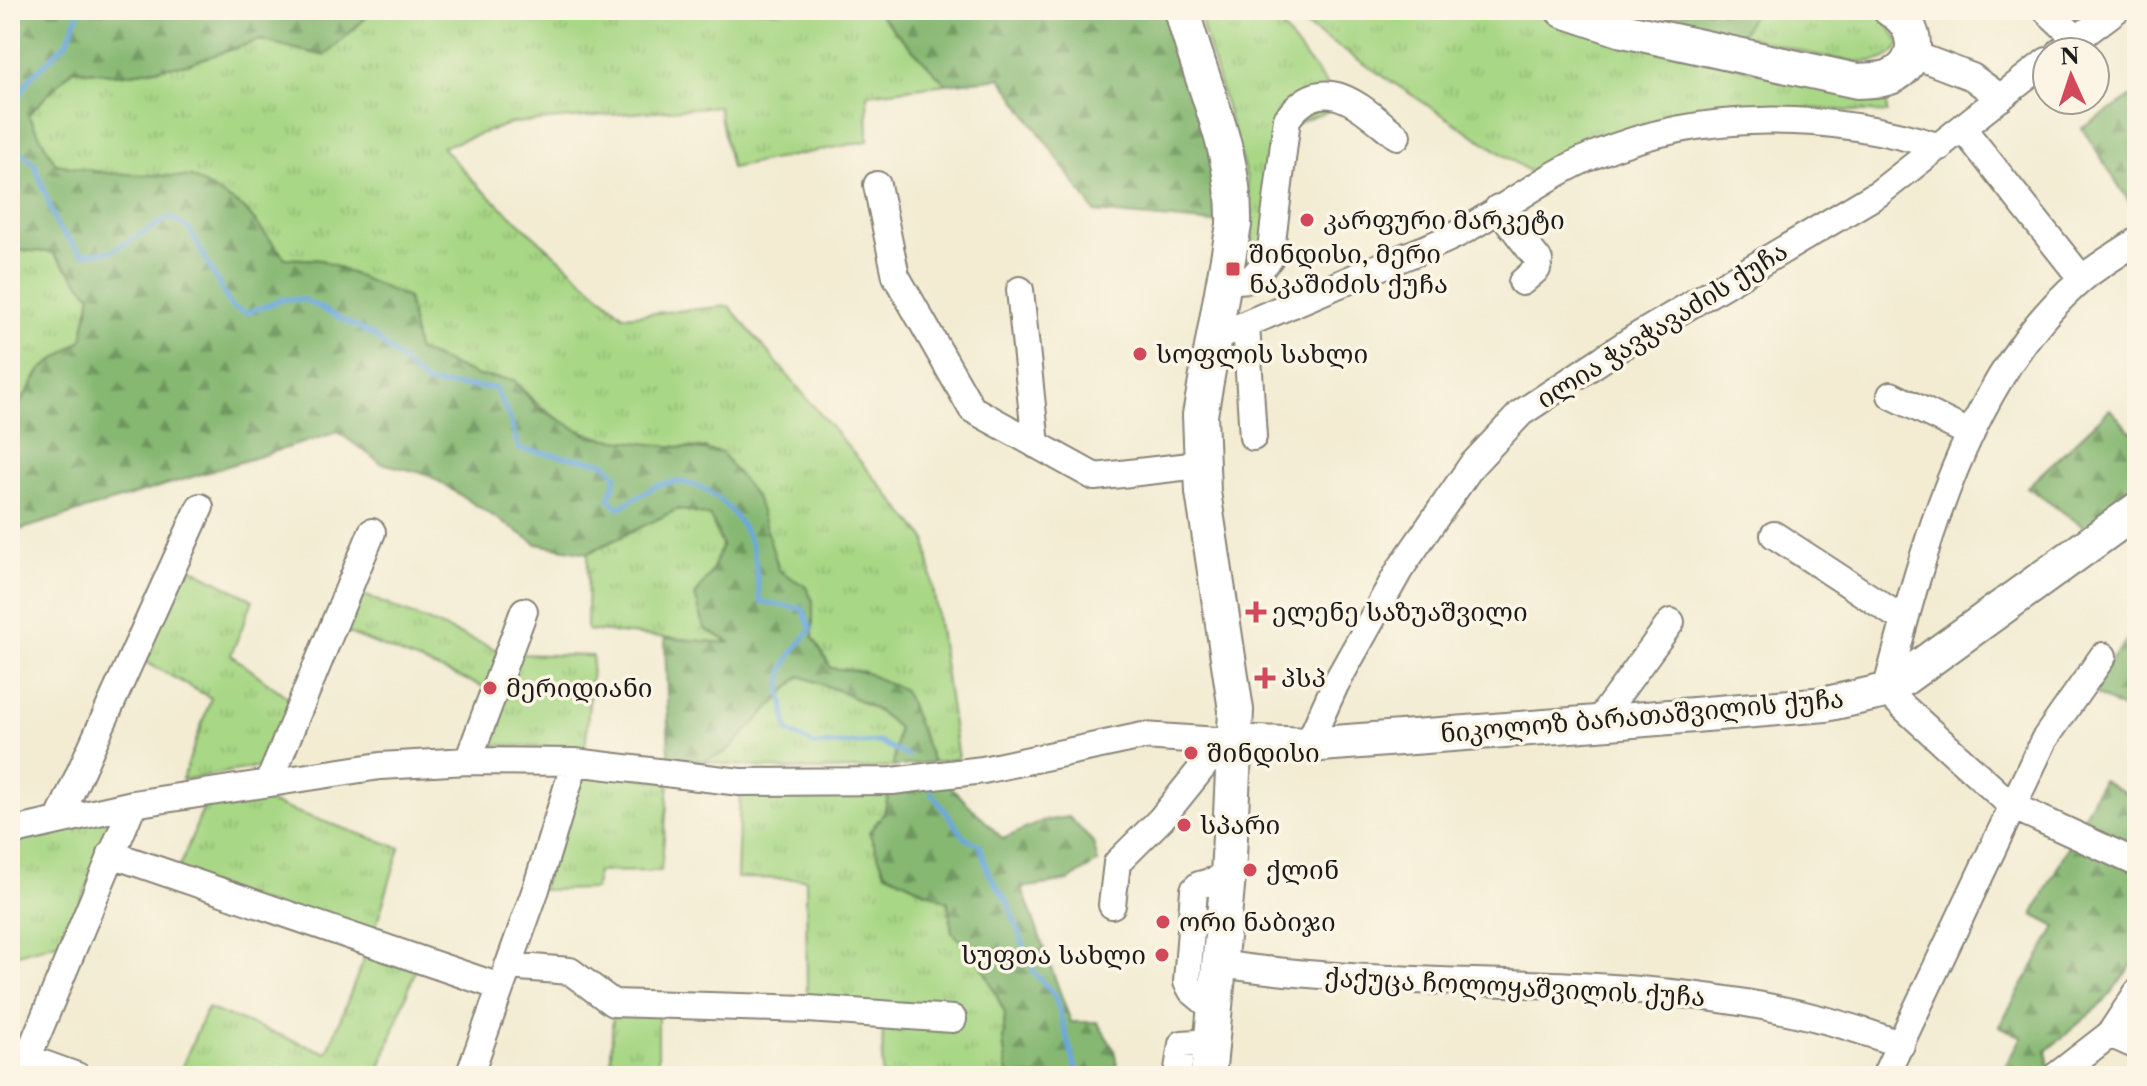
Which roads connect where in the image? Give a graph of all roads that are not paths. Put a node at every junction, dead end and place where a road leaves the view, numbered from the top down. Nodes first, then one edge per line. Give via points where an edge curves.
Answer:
1 (1182, 10) edge
2 (1563, 10) edge
3 (1891, 10) edge
4 (2046, 10) edge
5 (2116, 10) edge
6 (2062, 36) edge
7 (2080, 36) edge
8 (1912, 54) junction
9 (2031, 74) edge
10 (2001, 98) junction
11 (1964, 130) junction
12 (1397, 136) dead end
13 (1940, 147) junction
14 (877, 185) dead end
15 (1498, 208) junction
16 (2137, 241) edge
17 (2082, 279) junction
18 (1222, 281) junction
19 (1522, 282) dead end
20 (1020, 290) dead end
21 (1246, 324) junction
22 (1211, 339) junction
23 (1891, 395) dead end
24 (1971, 434) junction
25 (1253, 437) dead end
26 (1036, 445) junction
27 (1199, 465) junction
28 (200, 507) dead end
29 (2137, 510) edge
30 (372, 532) dead end
31 (1774, 535) dead end
32 (524, 611) dead end
33 (1904, 620) junction
34 (1671, 622) dead end
35 (2103, 656) dead end
36 (1886, 691) junction
37 (1597, 723) junction
38 (1234, 742) junction
39 (1308, 745) junction
40 (468, 761) junction
41 (575, 762) junction
42 (269, 782) junction
43 (133, 804) junction
44 (2012, 806) junction
45 (58, 821) junction
46 (10, 832) edge
47 (111, 854) junction
48 (2137, 863) edge
49 (1228, 877) junction
50 (1112, 905) dead end
51 (1220, 964) junction
52 (504, 977) junction
53 (2137, 993) edge
54 (953, 1019) dead end
55 (1213, 1026) junction
56 (2110, 1034) junction
57 (1901, 1045) junction
58 (2137, 1046) edge
59 (24, 1067) edge
60 (77, 1076) edge
61 (469, 1076) edge
62 (1177, 1076) edge
63 (1208, 1076) edge
64 (1885, 1076) edge
65 (2056, 1076) edge

1 - 18 main road via 1230,164 1234,225
2 - 8 main road via 1623,30 1857,81 1886,79
3 - 8 main road via 1912,29
4 - 6 street
5 - 7 street
8 - 10 street via 1972,77
9 - 10 street, ილია ჭავჭავაძის ქუჩა
10 - 11 street, ილია ჭავჭავაძის ქუჩა
11 - 13 street, ილია ჭავჭავაძის ქუჩა
11 - 17 street
12 - 18 street via 1347,98 1321,95 1299,103 1287,119 1270,258 1251,279
13 - 15 street via 1847,124 1691,127 1593,155
13 - 39 street, ილია ჭავჭავაძის ქუჩა via 1879,193 1633,339 1521,413 1472,465 1400,569
14 - 26 street via 896,276 972,409
15 - 19 street via 1539,261
15 - 21 street via 1462,231
16 - 17 street
17 - 24 street via 2011,361
18 - 22 main road
20 - 26 street
21 - 22 street
21 - 25 street
22 - 27 main road via 1202,390
23 - 24 street
24 - 33 street
26 - 27 street via 1095,477
27 - 38 main road via 1233,674
28 - 45 street
29 - 36 main road
30 - 42 street
31 - 33 street
32 - 40 street
33 - 36 street
34 - 37 street
35 - 44 street via 2044,740
36 - 37 main road, ნიკოლოზ ბარათაშვილის ქუჩა via 1826,704
36 - 44 street
37 - 39 main road, ნიკოლოზ ბარათაშვილის ქუჩა
38 - 39 main road, ნიკოლოზ ბარათაშვილის ქუჩა
38 - 41 street via 1143,736 983,770 892,781 740,782
38 - 49 main road
38 - 50 street via 1206,763 1117,863
40 - 41 street
40 - 42 street via 380,766
41 - 52 street
42 - 43 street
43 - 45 street
43 - 47 street
44 - 48 street
44 - 57 street
45 - 46 street
47 - 52 street
47 - 59 street
49 - 51 main road
49 - 55 street via 1194,890 1187,982
51 - 55 main road
51 - 57 street, ქაქუცა ჩოლოყაშვილის ქუჩა via 1291,975 1698,994 1846,1023
52 - 54 street via 570,971 613,1003
52 - 61 street
53 - 56 street
55 - 62 street via 1182,1044
55 - 63 main road
56 - 58 street
56 - 65 street
57 - 64 street
59 - 60 street

